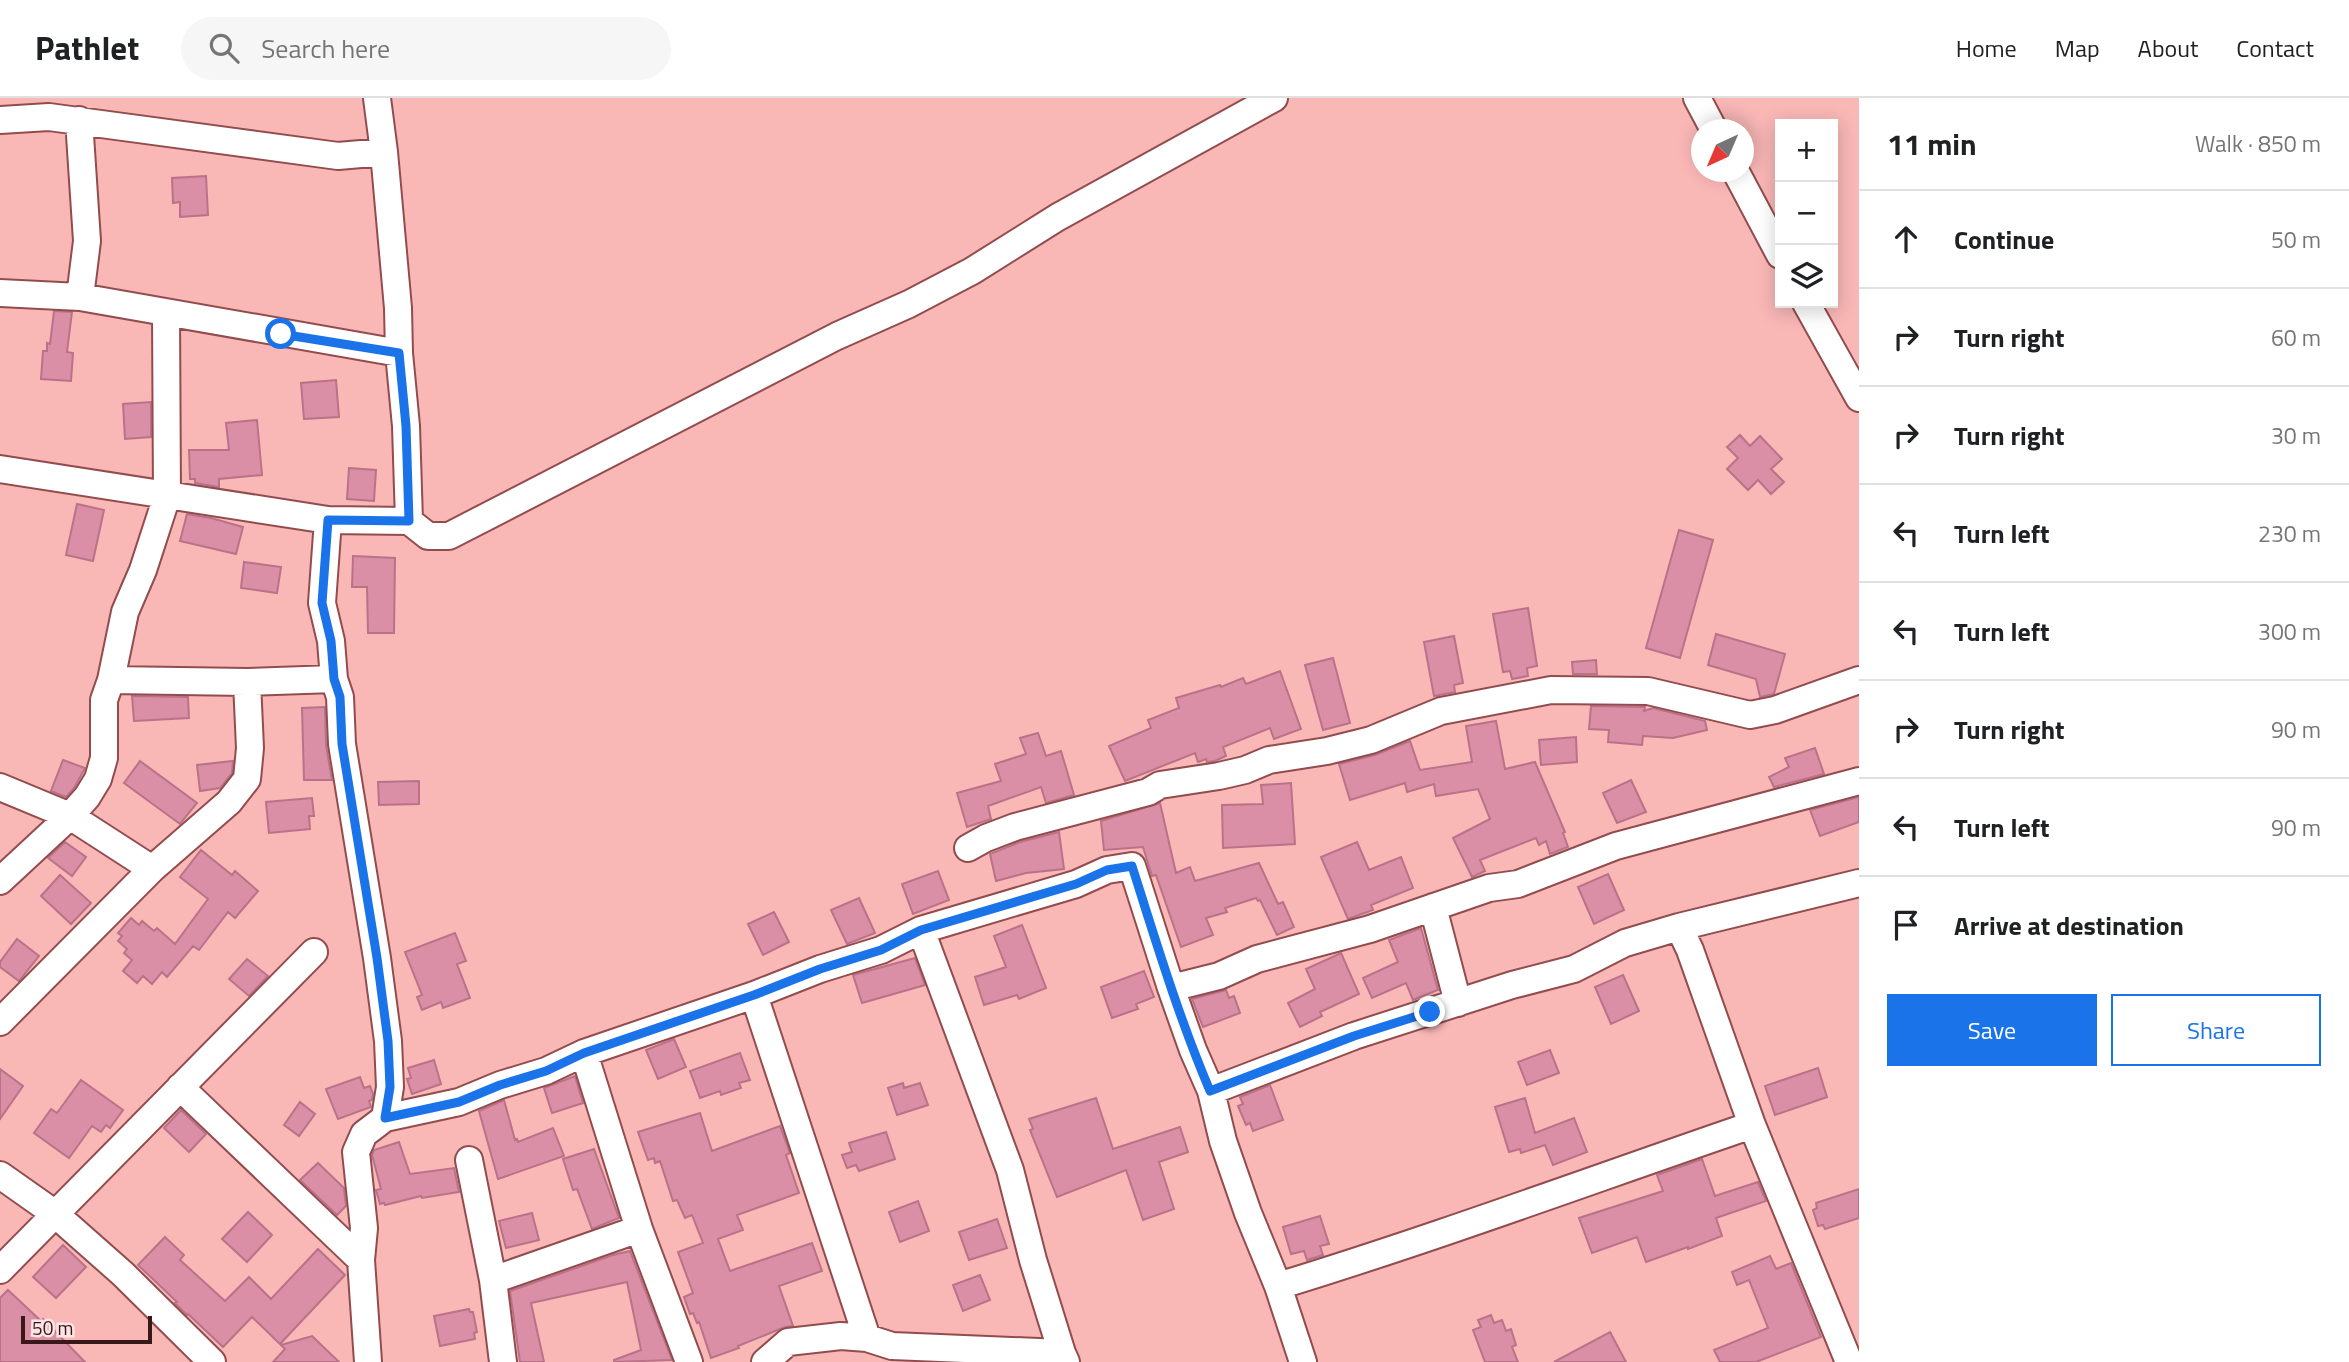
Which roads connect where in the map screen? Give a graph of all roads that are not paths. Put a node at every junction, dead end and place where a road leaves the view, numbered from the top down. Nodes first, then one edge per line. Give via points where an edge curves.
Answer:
1 (377, 98) edge
2 (1274, 98) edge
3 (1697, 98) edge
4 (50, 107) edge
5 (1708, 119) edge
6 (0, 120) edge
7 (79, 120) junction
8 (384, 152) junction
9 (1741, 182) edge
10 (1775, 246) edge
11 (0, 293) edge
12 (80, 297) junction
13 (1809, 308) edge
14 (166, 313) junction
15 (399, 353) junction
16 (1859, 398) edge
17 (0, 469) edge
18 (167, 496) junction
19 (328, 520) junction
20 (409, 521) junction
21 (334, 679) junction
22 (111, 680) junction
23 (1859, 680) edge
24 (247, 682) junction
25 (1859, 781) edge
26 (0, 787) edge
27 (70, 816) junction
28 (968, 848) dead end
29 (152, 869) junction
30 (0, 881) edge
31 (1859, 883) edge
32 (1433, 907) junction
33 (1679, 927) junction
34 (921, 930) junction
35 (314, 952) dead end
36 (1171, 988) junction
37 (754, 995) junction
38 (1458, 1003) junction
39 (0, 1022) edge
40 (584, 1053) junction
41 (180, 1087) junction
42 (1210, 1091) junction
43 (385, 1118) junction
44 (1752, 1125) junction
45 (469, 1160) dead end
46 (0, 1174) edge
47 (54, 1213) junction
48 (639, 1229) junction
49 (361, 1261) junction
50 (0, 1269) edge
51 (493, 1280) junction
52 (1278, 1286) junction
53 (867, 1338) junction
54 (1064, 1358) edge
55 (212, 1362) edge
56 (368, 1362) edge
57 (503, 1362) edge
58 (689, 1362) edge
59 (765, 1362) edge
60 (1303, 1362) edge
61 (1849, 1362) edge

1 - 8 street
2 - 20 street via 1058,217 972,271 837,336 501,512 449,536 428,536
3 - 5 street
4 - 6 street
4 - 7 street
7 - 8 street via 338,156
7 - 12 street via 87,241
8 - 15 street
9 - 10 street
11 - 12 street
12 - 14 street
13 - 16 street
14 - 15 street
14 - 18 street
15 - 20 street
17 - 18 street
18 - 19 street
18 - 22 street via 125,611
19 - 20 street
19 - 21 street via 322,603
21 - 24 street
21 - 43 street via 388,1041 390,1087
22 - 24 street
22 - 27 street via 104,700 104,758 98,779
23 - 28 street via 1750,715 1648,691 1552,690 1441,711 1371,740 1327,751 1160,785 1015,827
24 - 29 street via 247,779 229,802
25 - 32 street via 1616,846 1518,884 1489,888
26 - 27 street
27 - 29 street
27 - 30 street
29 - 39 street
31 - 33 street
32 - 36 street
32 - 38 street
33 - 38 street via 1625,943 1574,969
33 - 44 street
34 - 36 street via 1132,866
34 - 37 street via 881,950
34 - 54 street via 1010,1170
35 - 41 street
36 - 42 street
37 - 40 street
37 - 53 street
38 - 42 street via 1354,1036
40 - 43 street via 459,1102
40 - 48 street
41 - 47 street
41 - 49 street
42 - 52 street via 1248,1213
43 - 49 street via 364,1134 356,1152 364,1228
44 - 52 street
44 - 61 street
45 - 51 street
46 - 47 street
47 - 50 street
47 - 55 street
48 - 51 street
48 - 58 street
49 - 56 street
51 - 57 street
52 - 60 street
53 - 54 street via 903,1346
53 - 59 street via 789,1342

